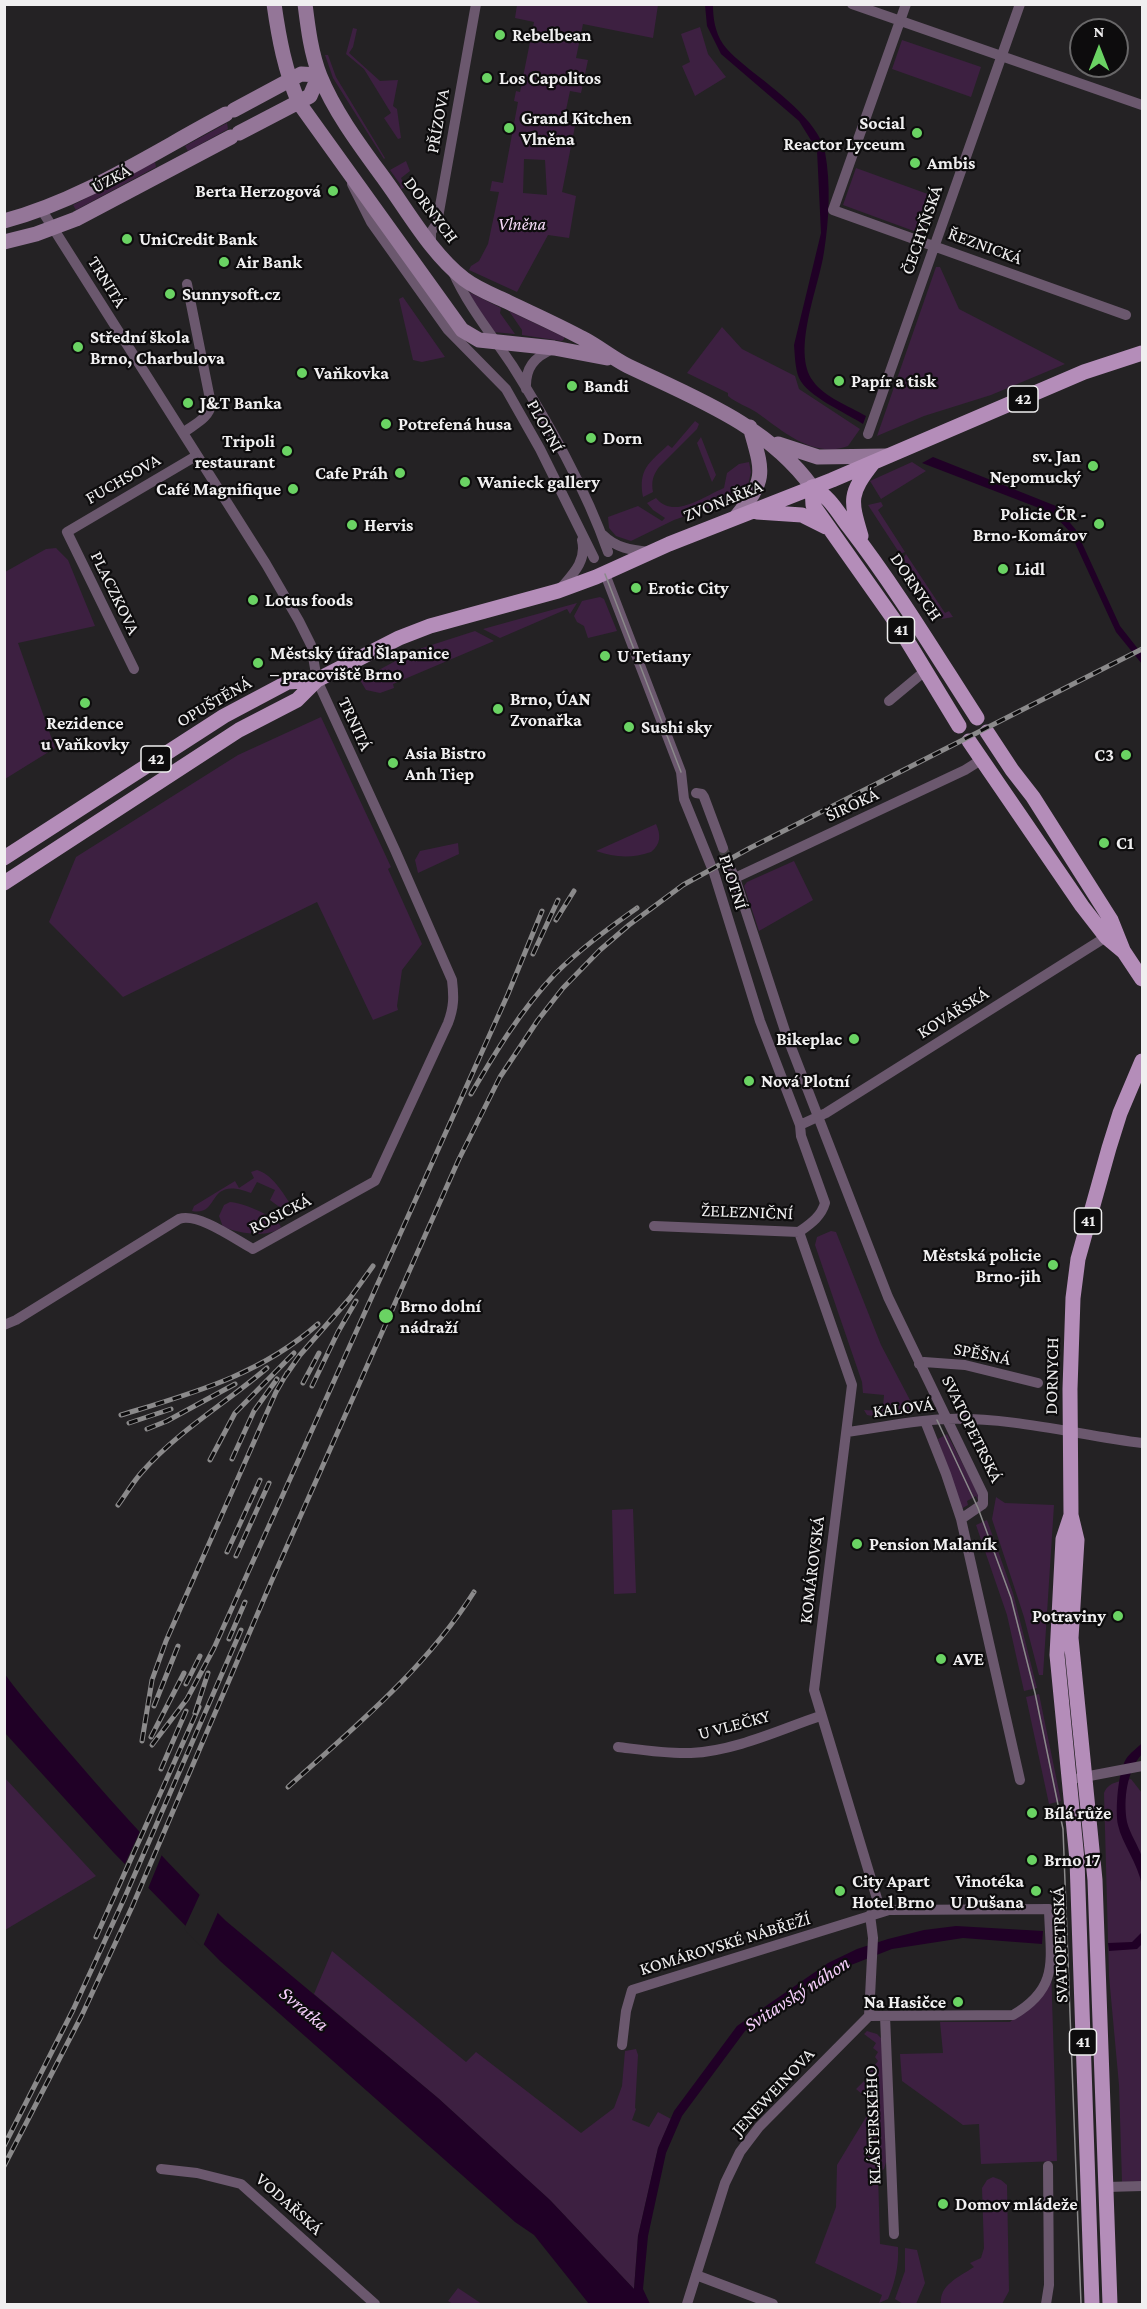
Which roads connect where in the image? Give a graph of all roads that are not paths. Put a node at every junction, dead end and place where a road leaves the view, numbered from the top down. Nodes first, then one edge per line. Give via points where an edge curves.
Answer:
1 (274, 4) edge
2 (305, 4) edge
3 (476, 4) edge
4 (852, 4) edge
5 (906, 4) edge
6 (1020, 4) edge
7 (900, 21) junction
8 (1001, 57) junction
9 (319, 75) junction
10 (289, 80) junction
11 (299, 103) junction
12 (1143, 105) edge
13 (346, 170) junction
14 (41, 209) junction
15 (4, 221) edge
16 (54, 228) junction
17 (4, 242) edge
18 (431, 243) junction
19 (933, 245) junction
20 (451, 267) junction
21 (187, 284) dead end
22 (1126, 315) dead end
23 (494, 341) junction
24 (462, 345) joint
25 (554, 348) junction
26 (1143, 353) edge
27 (616, 360) junction
28 (526, 389) junction
29 (750, 427) junction
30 (183, 433) junction
31 (868, 434) dead end
32 (767, 440) junction
33 (196, 456) junction
34 (881, 458) junction
35 (812, 487) junction
36 (741, 514) junction
37 (833, 531) junction
38 (67, 532) joint
39 (601, 532) junction
40 (581, 534) junction
41 (863, 543) junction
42 (608, 552) dead end
43 (651, 553) junction
44 (594, 558) dead end
45 (605, 574) junction
46 (558, 591) junction
47 (134, 669) dead end
48 (925, 671) junction
49 (316, 680) junction
50 (889, 701) dead end
51 (977, 718) dead end
52 (959, 726) dead end
53 (987, 732) dead end
54 (969, 741) dead end
55 (981, 760) junction
56 (696, 794) dead end
57 (723, 848) tunnel mouth
58 (4, 858) edge
59 (729, 866) tunnel mouth
60 (735, 878) junction
61 (4, 883) edge
62 (1106, 937) junction
63 (1124, 952) junction
64 (449, 975) joint
65 (1143, 979) edge
66 (1143, 1060) edge
67 (819, 1117) junction
68 (800, 1125) junction
69 (825, 1203) joint
70 (654, 1226) dead end
71 (799, 1232) junction
72 (4, 1325) edge
73 (919, 1364) junction
74 (1038, 1383) dead end
75 (945, 1419) junction
76 (925, 1421) junction
77 (847, 1432) junction
78 (1071, 1433) junction
79 (1143, 1443) edge
80 (1071, 1515) junction
81 (961, 1519) junction
82 (1076, 1703) joint
83 (820, 1716) junction
84 (618, 1747) dead end
85 (1142, 1766) edge
86 (1077, 1778) junction
87 (1020, 1780) dead end
88 (875, 1914) junction
89 (869, 2016) junction
90 (885, 2016) junction
91 (622, 2045) dead end
92 (1048, 2166) dead end
93 (161, 2169) dead end
94 (1143, 2186) edge
95 (1107, 2187) junction
96 (894, 2234) dead end
97 (696, 2275) junction
98 (375, 2304) edge
99 (687, 2304) edge
100 (773, 2304) edge
101 (1046, 2304) edge
102 (1092, 2304) edge
103 (1110, 2304) edge

1 - 10 main road, DORNYCH
2 - 9 main road, DORNYCH
3 - 18 street, PŘÍZOVA
4 - 7 street
5 - 7 street
6 - 8 street, ČECHYŇSKÁ
7 - 8 street
7 - 19 street, ŘEZNICKÁ via 833,210
8 - 12 street
8 - 19 street, ČECHYŇSKÁ
9 - 10 main road, ÚZKÁ via 301,74
9 - 11 main road via 310,96
9 - 18 main road, DORNYCH via 366,156
10 - 11 main road, DORNYCH
10 - 14 main road, ÚZKÁ via 83,191
11 - 13 main road, DORNYCH
11 - 16 main road, ÚZKÁ
13 - 23 main road, DORNYCH via 462,330 474,338
13 - 24 street, DORNYCH via 371,222
14 - 15 main road, ÚZKÁ
14 - 16 street, TRNITÁ
16 - 17 main road, ÚZKÁ
16 - 30 street, TRNITÁ
18 - 20 main road, DORNYCH
19 - 22 street, ŘEZNICKÁ
19 - 31 street, ČECHYŇSKÁ
20 - 23 street, PLOTNÍ
20 - 27 main road, DORNYCH via 474,286 583,338
21 - 30 street via 211,410
23 - 25 main road, DORNYCH
23 - 28 street, PLOTNÍ
24 - 40 street, PLOTNÍ via 506,389
25 - 27 main road, DORNYCH
25 - 28 street, PLOTNÍ via 531,364
26 - 34 main road, ZVONAŘKA / 42 via 1084,372
27 - 29 main road, DORNYCH
28 - 39 street, PLOTNÍ
29 - 32 main road, DORNYCH
29 - 36 main road via 761,469 760,480
30 - 33 street, TRNITÁ
32 - 34 main road via 818,457
32 - 35 main road, DORNYCH via 801,471
33 - 38 street, FUCHSOVA
33 - 49 street, TRNITÁ via 299,621 311,645
34 - 35 main road, ZVONAŘKA / 42
34 - 41 main road via 859,481 853,495
35 - 36 main road, ZVONAŘKA / 42
35 - 37 main road, DORNYCH / 41 via 813,506
35 - 41 main road, DORNYCH / 41 via 830,498
36 - 37 main road via 786,512 802,515
36 - 43 main road, ZVONAŘKA / 42
37 - 48 main road, DORNYCH / 41
38 - 47 street, PLACZKOVA
39 - 42 street, PLOTNÍ
39 - 43 street via 623,548
40 - 44 street, PLOTNÍ
40 - 46 street, PLOTNÍ via 582,559
41 - 51 main road, DORNYCH / 41
43 - 45 main road, ZVONAŘKA / 42
45 - 46 main road, ZVONAŘKA / 42
45 - 68 street, PLOTNÍ via 681,771 684,799 714,873 760,1021
46 - 49 main road, ZVONAŘKA / 42 via 424,628
48 - 50 street
48 - 52 main road, DORNYCH / 41
49 - 58 main road, OPUŠTĚNÁ / 42 via 288,681 224,716
49 - 61 main road, OPUŠTĚNÁ / 42 via 297,700 239,730
49 - 64 street, TRNITÁ
53 - 63 main road via 1111,920
54 - 55 main road
55 - 60 street, ŠIROKÁ
55 - 62 main road
56 - 57 street, PLOTNÍ via 704,796
59 - 60 street, PLOTNÍ
60 - 67 street, PLOTNÍ via 771,992
62 - 63 main road
62 - 67 street, KOVÁŘSKÁ
63 - 65 main road
64 - 72 street, ROSICKÁ via 454,1008 375,1181 253,1249 196,1219 184,1217
66 - 78 main road, DORNYCH / 41 via 1117,1121 1075,1270
67 - 68 street, KOVÁŘSKÁ
67 - 73 street, PLOTNÍ via 888,1297
68 - 69 street, PLOTNÍ
69 - 71 street, ŽELEZNIČNÍ via 814,1221
70 - 71 street, ŽELEZNIČNÍ
71 - 77 street, KOMÁROVSKÁ via 851,1378
73 - 74 street, SPĚŠNÁ via 974,1367
73 - 75 street, SVATOPETRSKÁ
75 - 76 street, KALOVÁ
75 - 78 street, KALOVÁ via 1024,1424
75 - 81 street, SVATOPETRSKÁ via 984,1498 981,1506
76 - 77 street, KALOVÁ
76 - 81 street
77 - 83 street, KOMÁROVSKÁ via 814,1690
78 - 79 street, KALOVÁ
78 - 80 main road, DORNYCH / 41
80 - 82 main road, DORNYCH / 41 via 1077,1540 1071,1638
80 - 86 main road, SVATOPETRSKÁ / 41 via 1063,1539 1057,1638 1060,1692
81 - 87 street
82 - 86 main road, SVATOPETRSKÁ / 41
83 - 84 street, U VLEČKY via 730,1746 693,1753
83 - 88 street, KOMÁROVSKÁ via 851,1816
85 - 86 street
86 - 95 main road, SVATOPETRSKÁ / 41 via 1095,1880
86 - 102 main road, SVATOPETRSKÁ / 41
88 - 89 street
88 - 90 street via 889,1910 1049,1909 1048,1981 1030,2005 1013,2015
88 - 91 street, KOMÁROVSKÉ NÁBŘEŽÍ via 632,1990
89 - 90 street
89 - 97 street, JENEWEINOVA via 759,2127 740,2152 725,2183
90 - 96 street, KLÁŠTERSKÉHO
92 - 101 street
93 - 98 street, VODAŘSKÁ via 241,2184
94 - 95 street
95 - 103 main road, SVATOPETRSKÁ / 41
97 - 99 street, JENEWEINOVA
97 - 100 street

